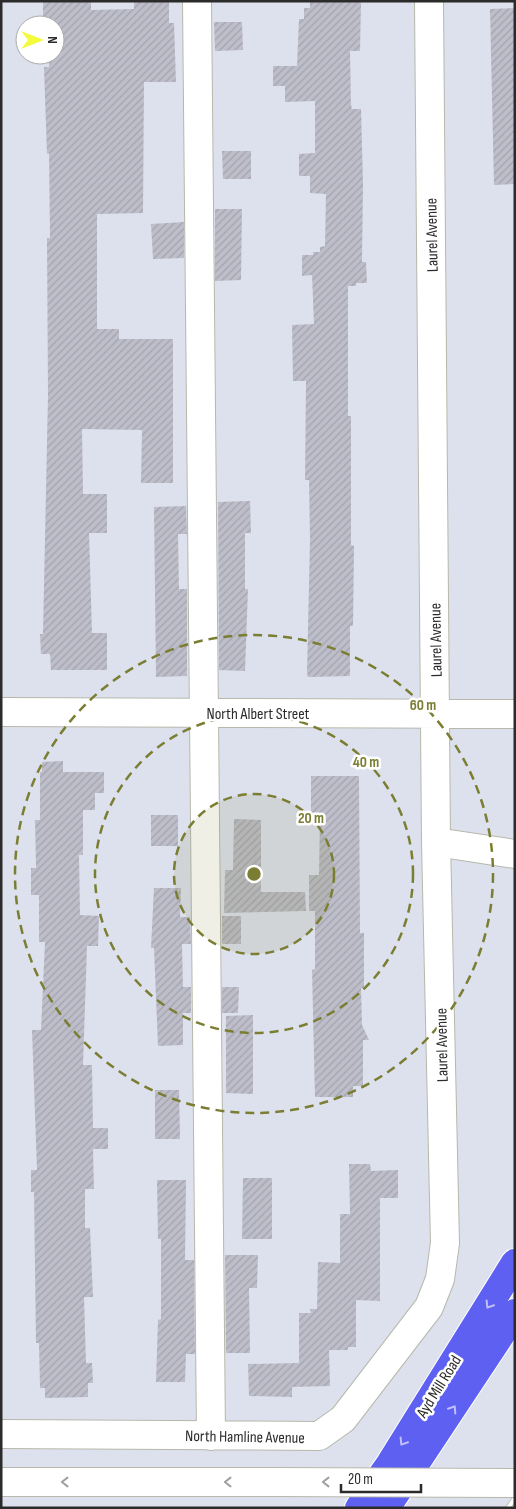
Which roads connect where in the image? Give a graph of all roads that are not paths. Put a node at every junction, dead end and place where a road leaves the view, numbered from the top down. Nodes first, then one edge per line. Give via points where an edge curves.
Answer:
1 (197, 1) edge
2 (429, 1) edge
3 (1, 712) edge
4 (204, 713) junction
5 (436, 713) junction
6 (515, 714) edge
7 (436, 842) junction
8 (515, 854) edge
9 (515, 1263) edge
10 (440, 1279) joint
11 (515, 1313) edge
12 (1, 1434) edge
13 (211, 1436) junction
14 (1, 1482) edge
15 (515, 1482) edge
16 (359, 1508) edge
17 (386, 1508) edge

1 - 4 street
2 - 5 street, Laurel Avenue
3 - 4 street, North Albert Street
4 - 5 street, North Albert Street
4 - 13 street
5 - 6 street, North Albert Street
5 - 7 street, Laurel Avenue
7 - 8 street
7 - 10 street, Laurel Avenue via 445,1243
9 -> 16 main road, Ayd Mill Road via 390,1464
10 - 13 street, North Hamline Avenue via 429,1307 343,1419 319,1436
17 -> 11 main road, Ayd Mill Road
12 - 13 street, North Hamline Avenue
15 -> 14 street, bridge

